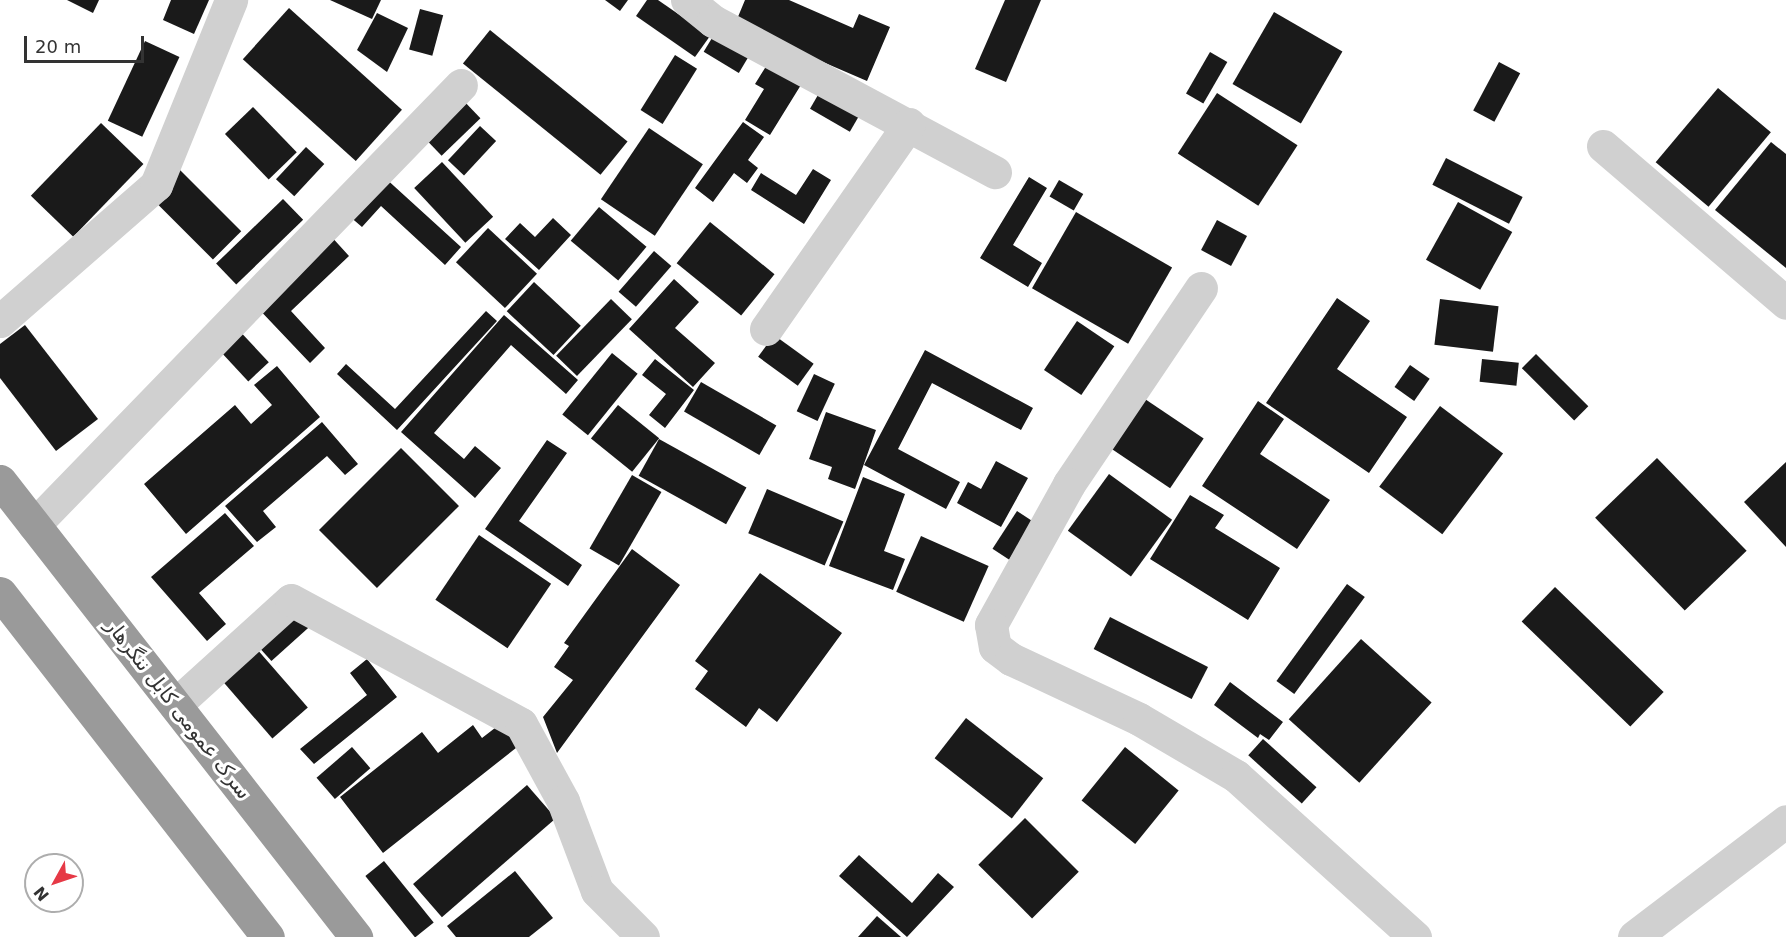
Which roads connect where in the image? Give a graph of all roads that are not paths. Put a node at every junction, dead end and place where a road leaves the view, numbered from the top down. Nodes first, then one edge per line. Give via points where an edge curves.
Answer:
1 (231, 0) edge
2 (687, 0) edge
3 (718, 11) edge
4 (461, 85) dead end
5 (909, 124) junction
6 (1603, 147) dead end
7 (995, 172) dead end
8 (1201, 288) dead end
9 (1786, 303) edge
10 (0, 321) edge
11 (766, 329) dead end
12 (0, 481) edge
13 (34, 525) junction
14 (0, 593) edge
15 (175, 705) junction
16 (1786, 821) edge
17 (268, 937) edge
18 (356, 937) edge
19 (644, 937) edge
20 (1415, 937) edge
21 (1634, 937) edge

1 - 10 street via 156,185
2 - 3 street
3 - 5 street
4 - 13 street
5 - 7 street
5 - 11 street
6 - 9 street
8 - 20 street via 1069,484 991,625 994,647 1011,660 1139,719 1236,776
12 - 13 highway, سرک عمومی کابل ننگرهار
13 - 15 highway, سرک عمومی کابل ننگرهار
14 - 17 highway
15 - 18 highway, سرک عمومی کابل ننگرهار
15 - 19 street via 291,600 521,724 563,801 597,891
16 - 21 street

